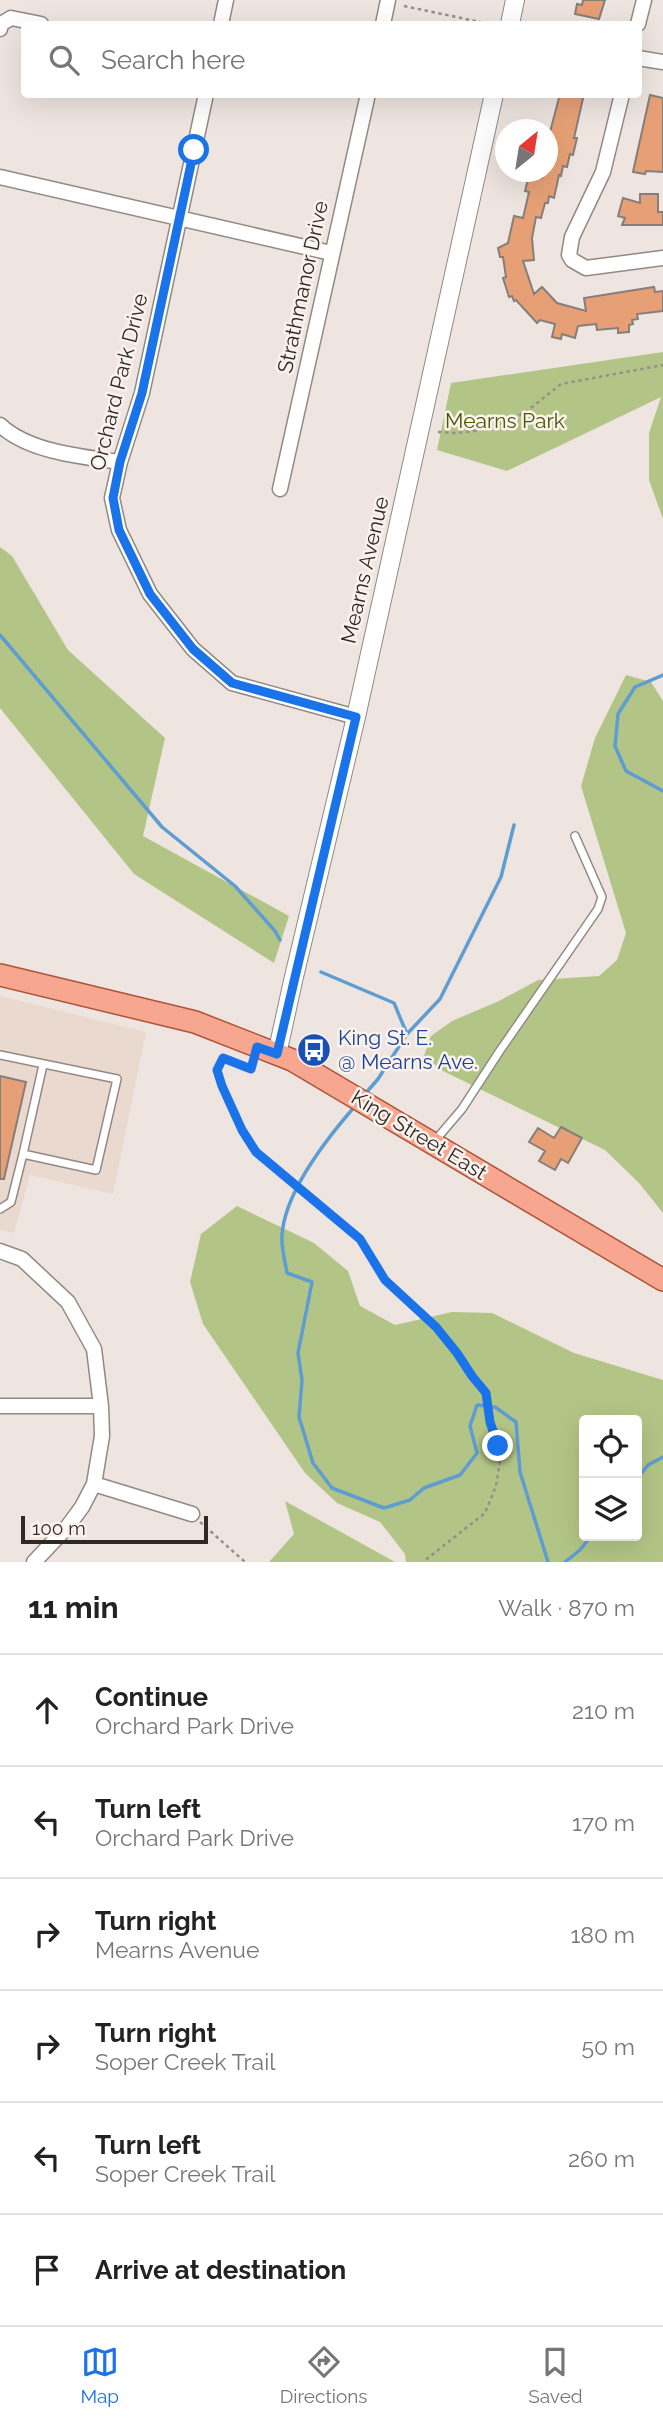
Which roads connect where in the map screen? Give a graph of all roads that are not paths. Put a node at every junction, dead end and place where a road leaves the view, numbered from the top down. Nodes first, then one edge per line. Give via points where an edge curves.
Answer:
1 (226, 0) edge
2 (388, 0) edge
3 (515, 0) edge
4 (644, 0) edge
5 (26, 21) edge
6 (222, 21) edge
7 (384, 21) edge
8 (511, 21) edge
9 (639, 21) edge
10 (0, 29) edge
11 (642, 58) edge
12 (663, 62) edge
13 (205, 98) edge
14 (367, 98) edge
15 (493, 98) edge
16 (621, 98) edge
17 (0, 177) edge
18 (179, 218) junction
19 (331, 253) junction
20 (663, 258) edge
21 (0, 425) edge
22 (120, 462) junction
23 (280, 489) dead end
24 (356, 717) junction
25 (575, 836) dead end
26 (0, 975) edge
27 (267, 1051) junction
28 (0, 1055) edge
29 (43, 1065) junction
30 (433, 1143) junction
31 (23, 1154) junction
32 (0, 1209) edge
33 (0, 1251) edge
34 (663, 1280) edge
35 (0, 1406) edge
36 (101, 1406) junction
37 (94, 1485) junction
38 (192, 1514) road end
39 (34, 1562) edge

1 - 6 street
2 - 7 street
3 - 8 street
4 - 9 street
5 - 10 street via 11,18
11 - 12 street
13 - 18 street, Orchard Park Drive
14 - 19 street, Strathmanor Drive
15 - 24 street, Mearns Avenue
16 - 20 street via 603,172 572,237 569,255 586,268
17 - 18 street
18 - 19 street
18 - 22 street, Orchard Park Drive via 142,393
19 - 23 street, Strathmanor Drive
21 - 22 street via 8,433 58,453
22 - 24 street, Orchard Park Drive via 113,498 119,530 150,594 193,649 232,683
24 - 27 street, Mearns Avenue
25 - 30 lane via 602,897 598,909
26 - 27 main road, King Street East via 195,1022
27 - 30 main road, King Street East
28 - 29 lane
29 - 31 lane
29 - 31 lane via 117,1079 96,1170
30 - 34 main road, King Street East
31 - 32 lane via 11,1202
33 - 36 street via 22,1259 68,1302 94,1349
35 - 36 street
36 - 37 street via 102,1436
37 - 38 street
37 - 39 street via 68,1526

